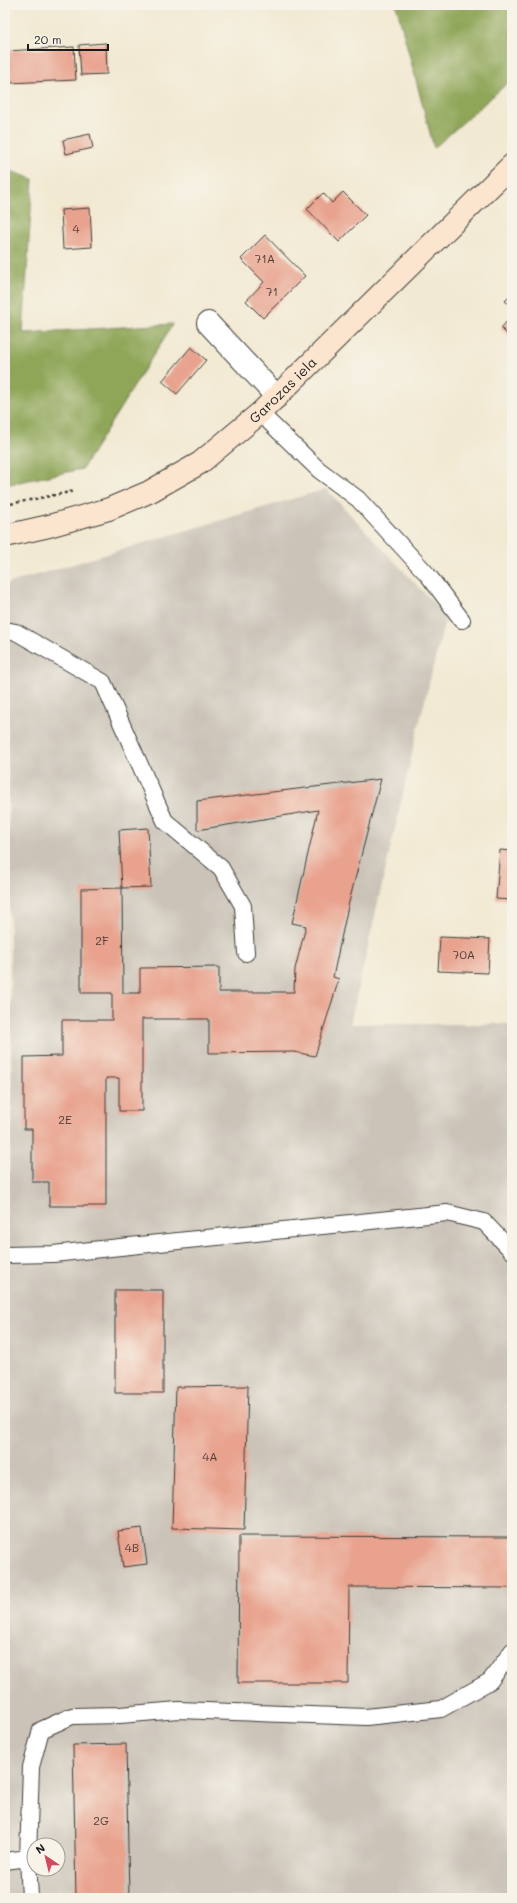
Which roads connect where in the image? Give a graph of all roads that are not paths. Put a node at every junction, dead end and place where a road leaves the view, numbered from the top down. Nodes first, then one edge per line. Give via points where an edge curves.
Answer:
1 (512, 165) edge
2 (208, 323) dead end
3 (277, 397) junction
4 (260, 413) junction
5 (5, 536) edge
6 (462, 620) dead end
7 (5, 630) edge
8 (246, 953) dead end
9 (512, 1252) edge
10 (5, 1255) edge
11 (512, 1651) edge
12 (29, 1837) edge
13 (26, 1858) edge
14 (5, 1861) edge
15 (29, 1877) edge
16 (30, 1898) edge

1 - 3 main road, Garozas iela
2 - 3 street
3 - 4 main road, Garozas iela
4 - 5 main road, Garozas iela via 200,463 149,492 108,509
4 - 6 lane via 319,470 358,499 428,575
7 - 8 lane via 16,632 103,682 165,821 221,868 243,906
9 - 10 lane via 484,1222 447,1213 53,1254
11 - 12 lane via 490,1681 441,1709 366,1717 178,1710 72,1716 41,1730 32,1767
13 - 14 lane
15 - 16 lane

